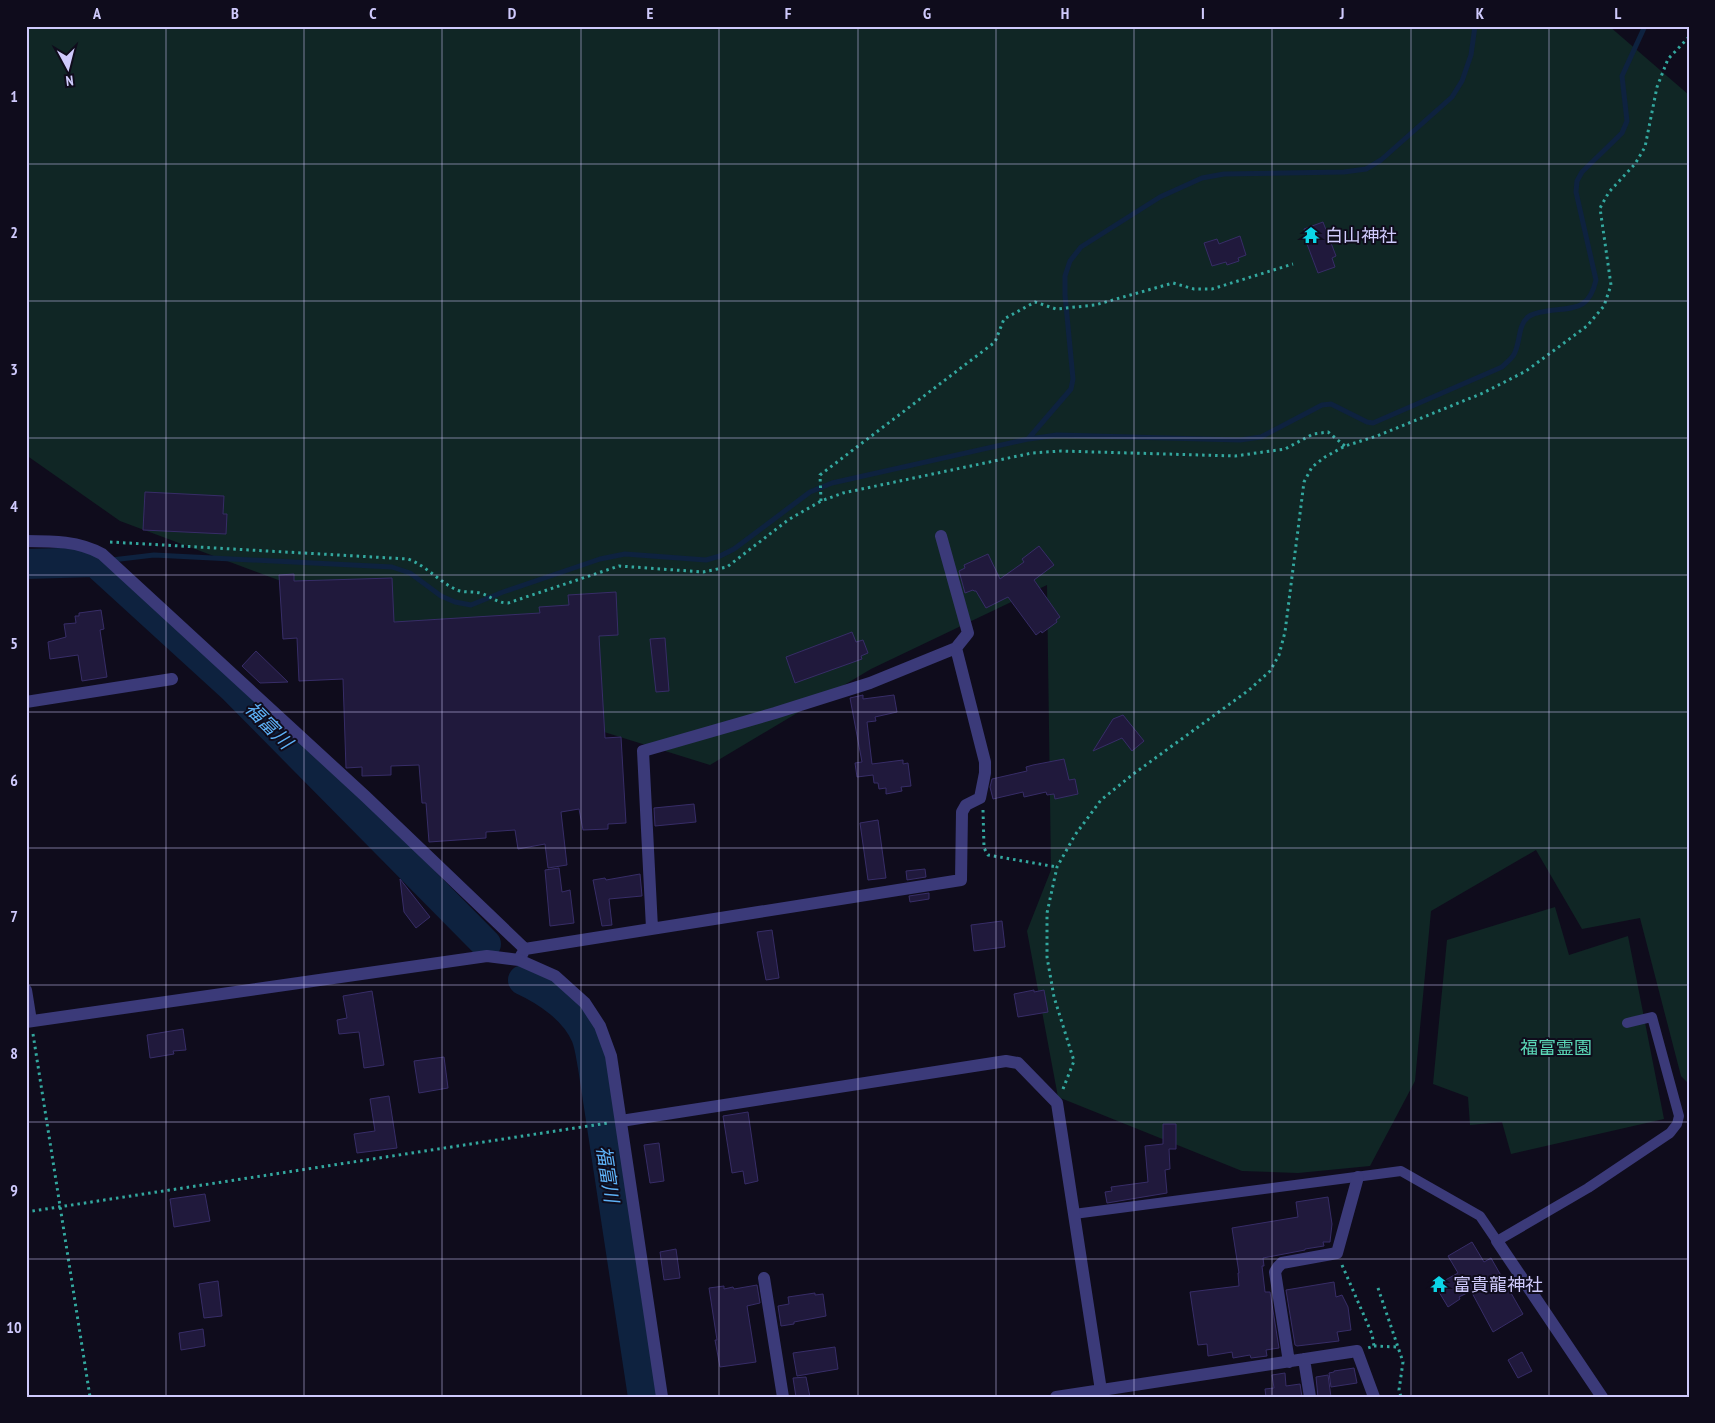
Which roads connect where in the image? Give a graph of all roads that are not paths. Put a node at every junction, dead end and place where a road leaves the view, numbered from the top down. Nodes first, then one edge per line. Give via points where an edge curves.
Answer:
1 (941, 536) dead end
2 (26, 541) edge
3 (956, 648) junction
4 (172, 679) dead end
5 (26, 702) edge
6 (652, 928) junction
7 (522, 954) junction
8 (26, 990) edge
9 (29, 1021) edge
10 (1627, 1023) dead end
11 (620, 1121) junction
12 (1358, 1177) junction
13 (1074, 1214) junction
14 (1498, 1240) junction
15 (764, 1278) dead end
16 (1304, 1359) junction
17 (1289, 1362) junction
18 (1101, 1393) edge
19 (662, 1397) edge
20 (783, 1397) edge
21 (1056, 1397) edge
22 (1310, 1397) edge
23 (1374, 1397) edge
24 (1602, 1397) edge

1 - 3 street via 968,633
2 - 7 street via 62,542 91,548 102,554 365,796
3 - 6 street via 870,683 643,751
3 - 6 street via 985,762 980,798 966,805 962,812 961,880
4 - 5 street
6 - 7 street
7 - 9 street via 488,956
7 - 11 street via 556,976 585,1002 600,1026 611,1056
8 - 9 street
10 - 14 lane via 1652,1017 1678,1116 1677,1124 1670,1133 1588,1188
11 - 13 street via 1006,1061 1018,1063 1057,1103
11 - 19 street
12 - 13 lane
12 - 14 lane via 1402,1171 1480,1216
12 - 17 street via 1337,1253 1282,1263 1275,1272
13 - 18 street
14 - 24 street
15 - 20 street
16 - 17 street
16 - 22 street
16 - 23 street via 1357,1351
17 - 18 street
18 - 21 street

